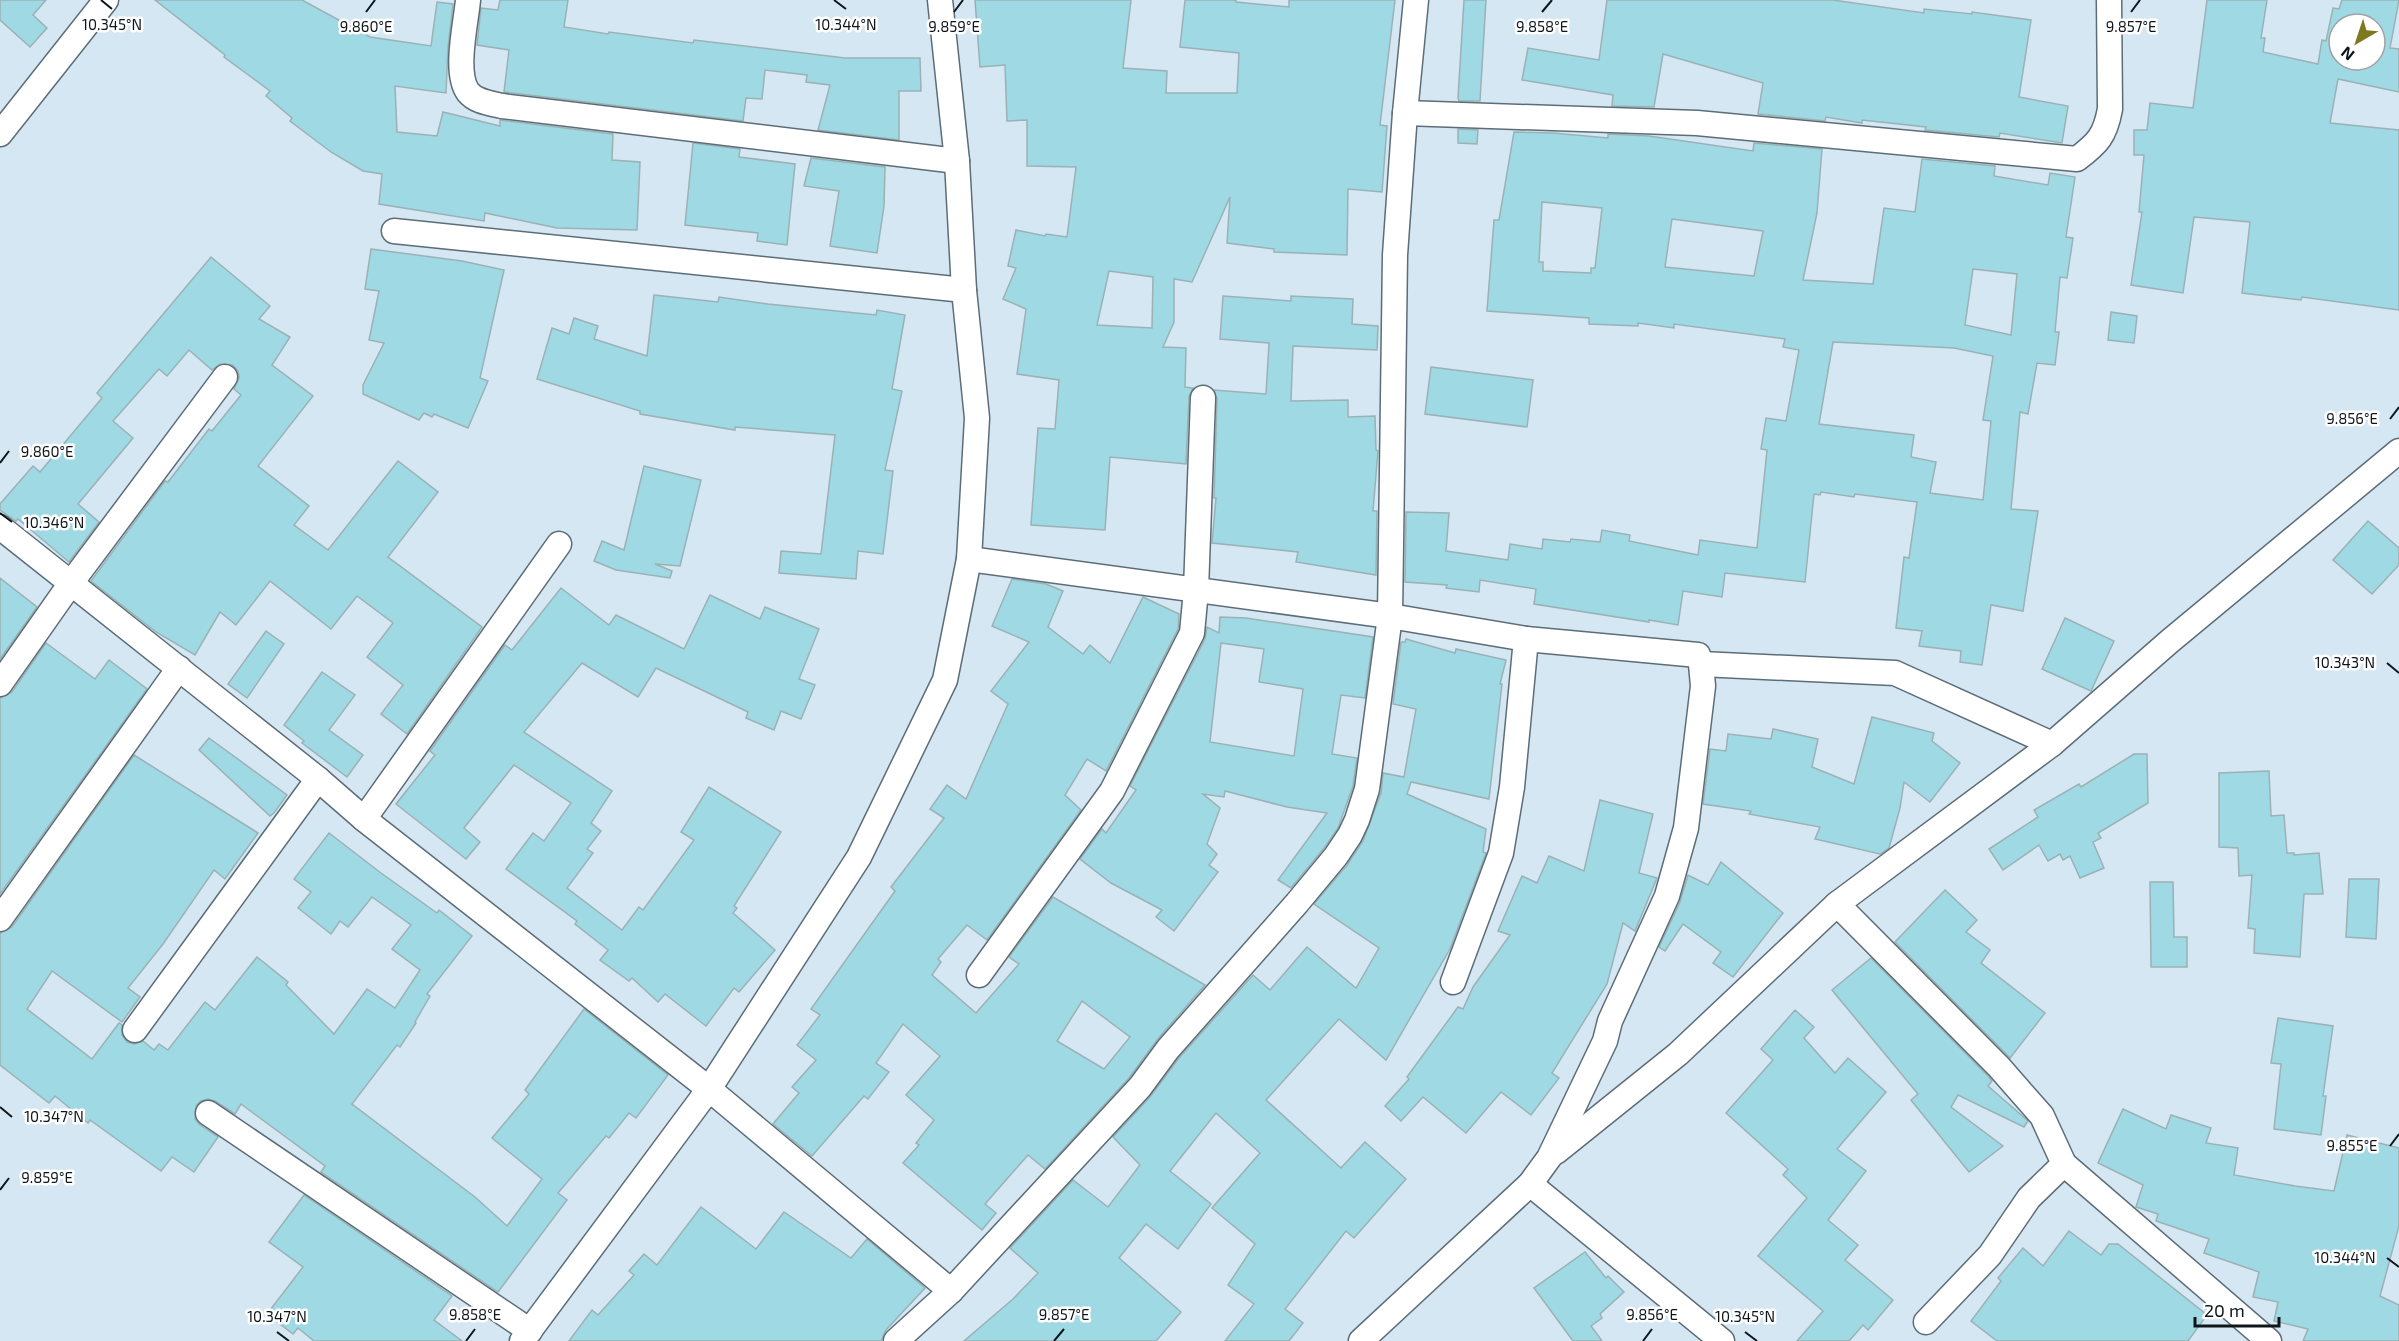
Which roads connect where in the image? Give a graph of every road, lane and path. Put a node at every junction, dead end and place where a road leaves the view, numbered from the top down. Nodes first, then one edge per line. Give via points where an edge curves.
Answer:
1 (106, 0) edge
2 (468, 0) edge
3 (940, 0) edge
4 (1416, 0) edge
5 (2109, 0) edge
6 (1405, 114) junction
7 (0, 134) edge
8 (957, 161) junction
9 (394, 231) dead end
10 (964, 290) junction
11 (225, 377) dead end
12 (1203, 398) dead end
13 (2399, 451) edge
14 (0, 526) edge
15 (559, 544) dead end
16 (969, 559) junction
17 (71, 583) junction
18 (1196, 590) junction
19 (1390, 616) junction
20 (1527, 639) junction
21 (1701, 664) junction
22 (179, 668) junction
23 (0, 684) edge
24 (2052, 744) junction
25 (318, 779) junction
26 (364, 819) junction
27 (1838, 904) junction
28 (0, 919) edge
29 (979, 975) dead end
30 (1453, 982) dead end
31 (135, 1030) dead end
32 (709, 1089) junction
33 (208, 1113) dead end
34 (1549, 1158) junction
35 (2064, 1164) junction
36 (1530, 1184) junction
37 (951, 1291) junction
38 (1926, 1322) dead end
39 (526, 1336) edge
40 (896, 1341) edge
41 (1360, 1341) edge
42 (1722, 1341) edge
43 (2269, 1341) edge

1 - 7 street
2 - 8 street via 460,71 468,91 479,100 502,106
3 - 8 street
4 - 6 street
5 - 6 street via 2107,125 2098,143 2077,159 1697,123
6 - 19 street via 1395,255
8 - 10 street
9 - 10 street
10 - 16 street via 976,418
11 - 17 street
12 - 18 street
13 - 24 street
14 - 17 street
15 - 26 street
16 - 18 street
16 - 32 street via 945,680 859,858
17 - 22 street
17 - 23 street
18 - 19 street
18 - 29 street via 1192,633 1112,791
19 - 20 street
19 - 37 street via 1367,789 1350,836 1297,903 1168,1049 1140,1088
20 - 21 street via 1698,655
20 - 30 street via 1501,853
21 - 24 street via 1895,673
21 - 34 street via 1703,686 1686,828 1666,896 1610,1021 1605,1041
22 - 25 street
22 - 28 street
24 - 27 street
25 - 26 street
25 - 31 street
26 - 32 street
27 - 34 street via 1678,1054
27 - 35 street via 2042,1116
32 - 37 street
32 - 39 street
33 - 39 street
34 - 36 street
35 - 38 street via 2029,1198 1990,1255
35 - 43 street
36 - 41 street
36 - 42 street
37 - 40 street

